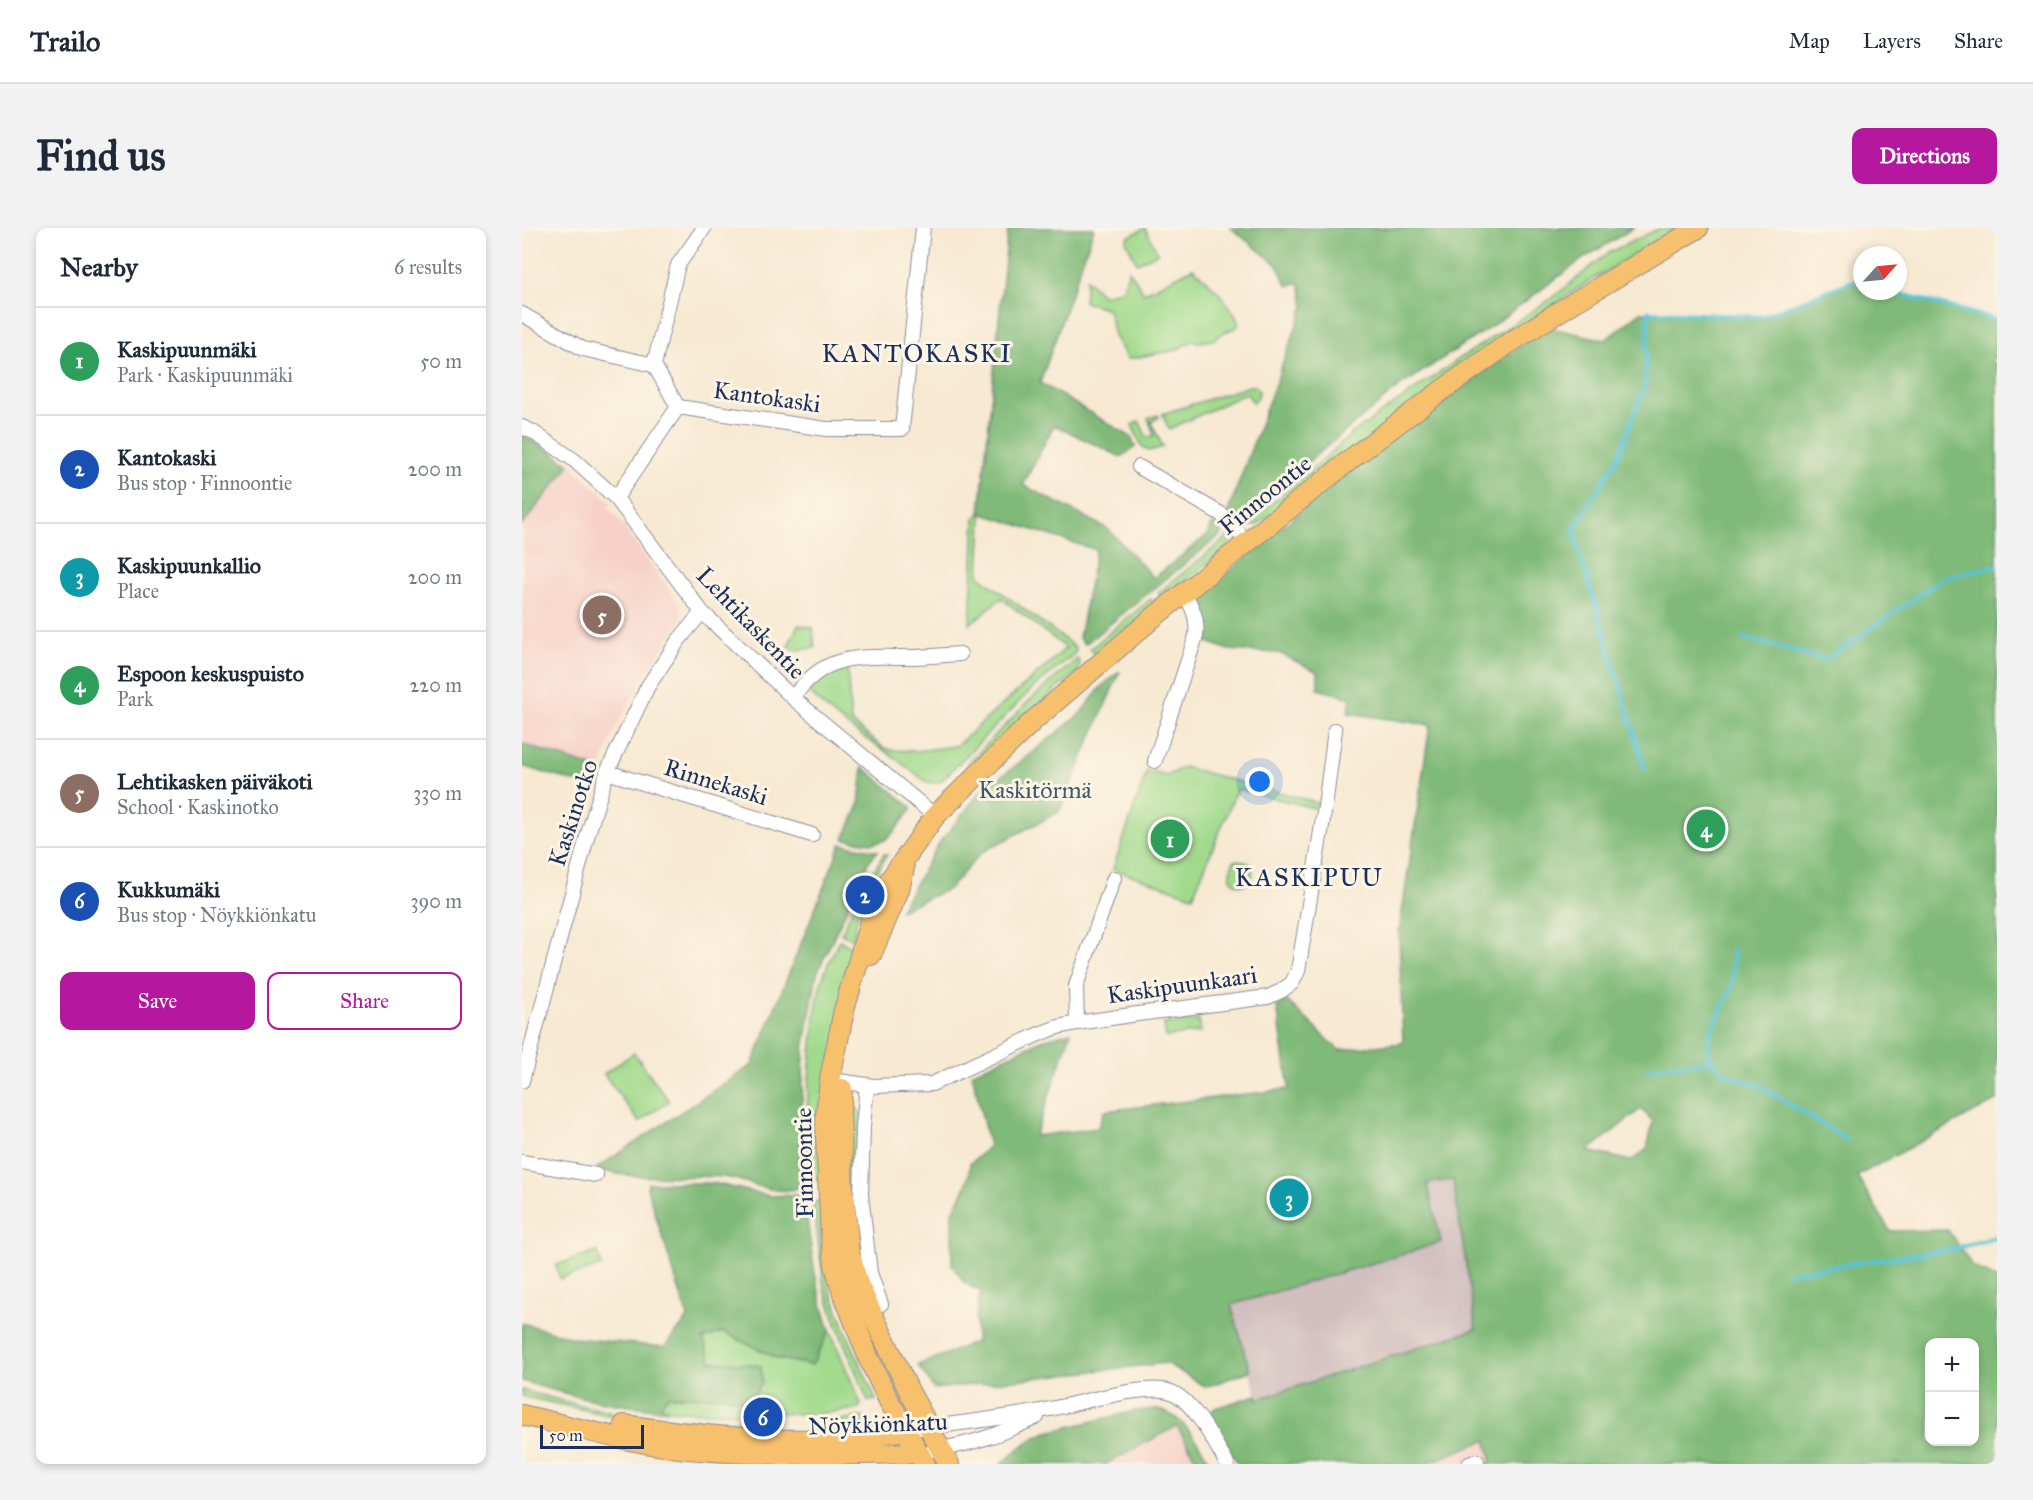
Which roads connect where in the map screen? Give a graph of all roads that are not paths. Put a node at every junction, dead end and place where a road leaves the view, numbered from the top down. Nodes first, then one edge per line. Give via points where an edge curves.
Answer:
1 (704, 228) edge
2 (923, 228) edge
3 (1698, 228) edge
4 (522, 314) edge
5 (654, 364) junction
6 (678, 407) junction
7 (522, 427) edge
8 (1139, 467) dead end
9 (616, 498) junction
10 (1247, 542) junction
11 (1184, 593) junction
12 (702, 612) junction
13 (960, 654) dead end
14 (793, 699) junction
15 (1335, 730) dead end
16 (1155, 761) dead end
17 (607, 772) junction
18 (935, 816) junction
19 (812, 835) dead end
20 (1114, 878) dead end
21 (1077, 1023) junction
22 (527, 1038) edge
23 (522, 1081) edge
24 (836, 1081) junction
25 (867, 1086) junction
26 (522, 1162) edge
27 (596, 1175) dead end
28 (881, 1304) dead end
29 (522, 1402) edge
30 (1052, 1409) junction
31 (522, 1415) edge
32 (929, 1427) junction
33 (905, 1430) junction
34 (945, 1457) edge
35 (921, 1458) edge
36 (1227, 1464) edge

1 - 5 street via 678,265
2 - 6 street, Kantokaski via 902,429 826,429
3 - 10 main road, Finnoontie via 1497,352 1356,455
4 - 5 street via 583,349
5 - 6 street
6 - 9 street, Kantokaski
7 - 9 street, Lehtikaskentie via 574,460
8 - 10 street via 1221,514
9 - 12 street, Lehtikaskentie
10 - 11 main road, Finnoontie
11 - 16 street via 1193,608 1196,636
11 - 18 main road, Finnoontie via 1033,721
12 - 14 street, Lehtikaskentie
12 - 17 street, Kaskinotko via 648,686
13 - 14 street via 848,658 811,677
14 - 18 street, Lehtikaskentie
15 - 21 street, Kaskipuunkaari via 1307,921 1298,971 1292,983 1268,997
17 - 19 street, Rinnekaski
17 - 22 street, Kaskinotko
18 - 24 main road, Finnoontie via 877,898 844,1010
20 - 21 street via 1076,986
21 - 25 street, Kaskipuunkaari via 1039,1034 932,1084
22 - 23 street, Kaskinotko
24 - 25 street, Kaskipuunkaari
24 - 32 main road, Finnoontie via 849,1252 858,1284
24 - 33 main road, Finnoontie via 826,1115 835,1265 869,1359
25 - 28 street via 861,1186 870,1273
26 - 27 street
29 - 33 main road, Nöykkiönkatu via 596,1421 678,1433 769,1439 848,1438
30 - 32 street, Nöykkiönkatu
30 - 34 street, Nöykkiönkatu
30 - 36 street, Nöykkiönkatu via 1149,1389 1169,1391 1200,1417
31 - 35 main road, Nöykkiönkatu via 678,1448
32 - 33 street, Nöykkiönkatu
32 - 34 main road, Finnoontie
33 - 35 main road, Finnoontie
34 - 35 street, Nöykkiönkatu

